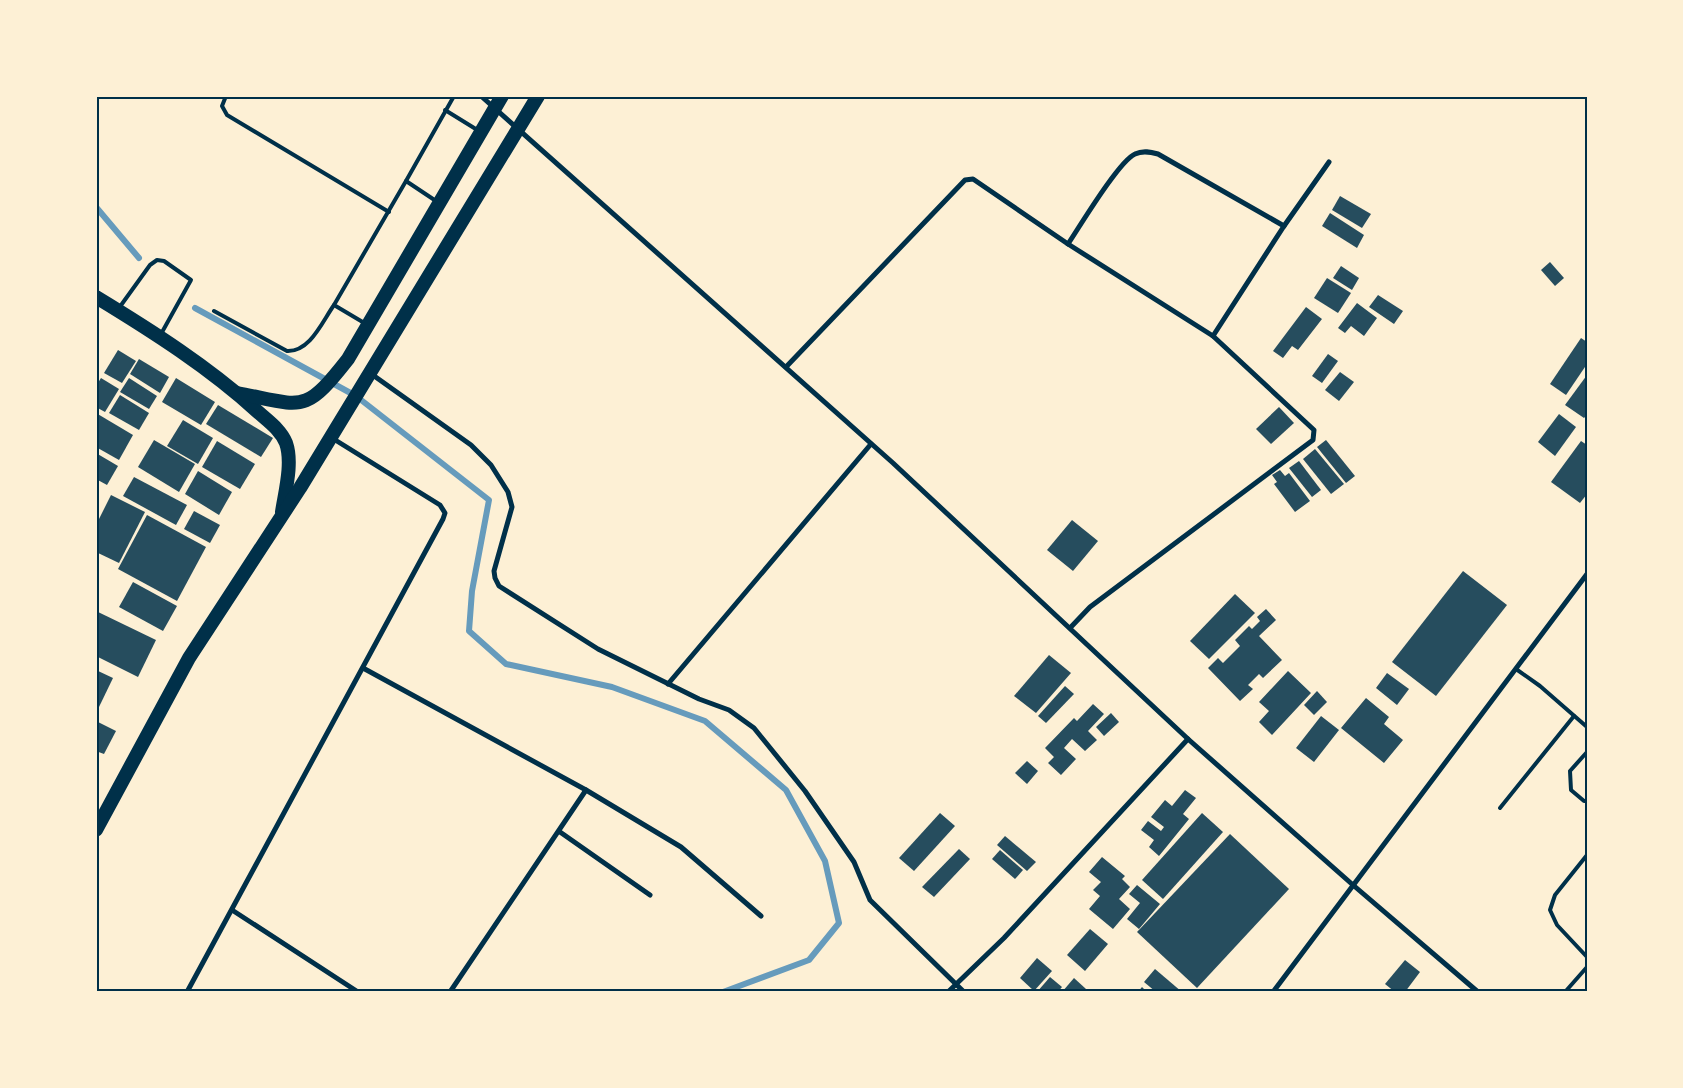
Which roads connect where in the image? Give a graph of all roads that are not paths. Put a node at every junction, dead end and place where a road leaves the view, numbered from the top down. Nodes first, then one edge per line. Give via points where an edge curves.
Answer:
1 (226, 96) edge
2 (454, 96) edge
3 (481, 96) edge
4 (538, 96) edge
5 (498, 102) edge
6 (446, 110) junction
7 (518, 130) junction
8 (481, 132) junction
9 (1329, 162) dead end
10 (406, 181) junction
11 (439, 203) junction
12 (388, 212) junction
13 (1284, 226) junction
14 (1068, 244) junction
15 (96, 296) edge
16 (334, 304) junction
17 (118, 310) junction
18 (214, 311) dead end
19 (368, 325) junction
20 (1213, 336) junction
21 (159, 337) junction
22 (786, 367) junction
23 (370, 372) junction
24 (237, 392) junction
25 (330, 437) junction
26 (872, 444) junction
27 (282, 515) junction
28 (1587, 574) edge
29 (1070, 628) junction
30 (363, 668) junction
31 (1516, 668) junction
32 (668, 684) junction
33 (1574, 716) junction
34 (1587, 727) edge
35 (1188, 739) junction
36 (1587, 752) edge
37 (586, 790) junction
38 (1587, 801) edge
39 (1500, 808) dead end
40 (96, 830) edge
41 (560, 832) junction
42 (1587, 855) edge
43 (1353, 885) junction
44 (650, 895) dead end
45 (232, 910) junction
46 (761, 916) dead end
47 (1587, 957) edge
48 (1587, 966) edge
49 (955, 984) junction
50 (187, 992) edge
51 (358, 992) edge
52 (450, 992) edge
53 (948, 992) edge
54 (964, 992) edge
55 (1273, 992) edge
56 (1478, 992) edge
57 (1565, 992) edge

1 - 12 lane via 222,106 227,115
2 - 6 lane
3 - 5 street
4 - 7 highway
5 - 7 street
5 - 8 highway
6 - 8 lane
6 - 10 lane
7 - 22 street
7 - 23 highway
8 - 11 highway
9 - 13 street
10 - 11 lane
10 - 12 lane
11 - 19 highway
12 - 16 lane
13 - 14 street via 1158,154 1146,152 1134,154 1119,170
13 - 20 street
14 - 20 street
14 - 22 street via 973,179 965,180
15 - 17 highway
16 - 18 lane via 305,347 297,352 287,352
16 - 19 lane
17 - 21 highway
17 - 21 lane via 150,264 156,260 164,261 191,280
19 - 24 highway via 348,359 310,401 298,404
20 - 29 street via 1314,430 1313,440 1090,606
21 - 24 highway
22 - 26 street
23 - 25 highway
23 - 32 street via 471,445 491,465 508,492 512,506 494,571 499,586 598,649
24 - 27 highway via 274,426 286,444 288,465
25 - 27 highway
25 - 30 street via 440,505 445,512
26 - 29 street
26 - 32 street
27 - 40 highway via 189,658
28 - 31 street
29 - 35 street
30 - 37 street
30 - 45 street
31 - 33 lane
31 - 43 street
32 - 49 street via 729,710 764,738 854,862 870,900
33 - 34 lane
33 - 39 lane
35 - 43 street
35 - 49 street via 1004,938
36 - 38 lane via 1570,771 1571,790
37 - 41 street
37 - 46 street via 681,847
41 - 44 street
41 - 52 street
42 - 47 lane via 1555,895 1550,910 1557,925
43 - 55 street
43 - 56 street
45 - 50 street
45 - 51 street
48 - 57 lane
49 - 53 street
49 - 54 street

